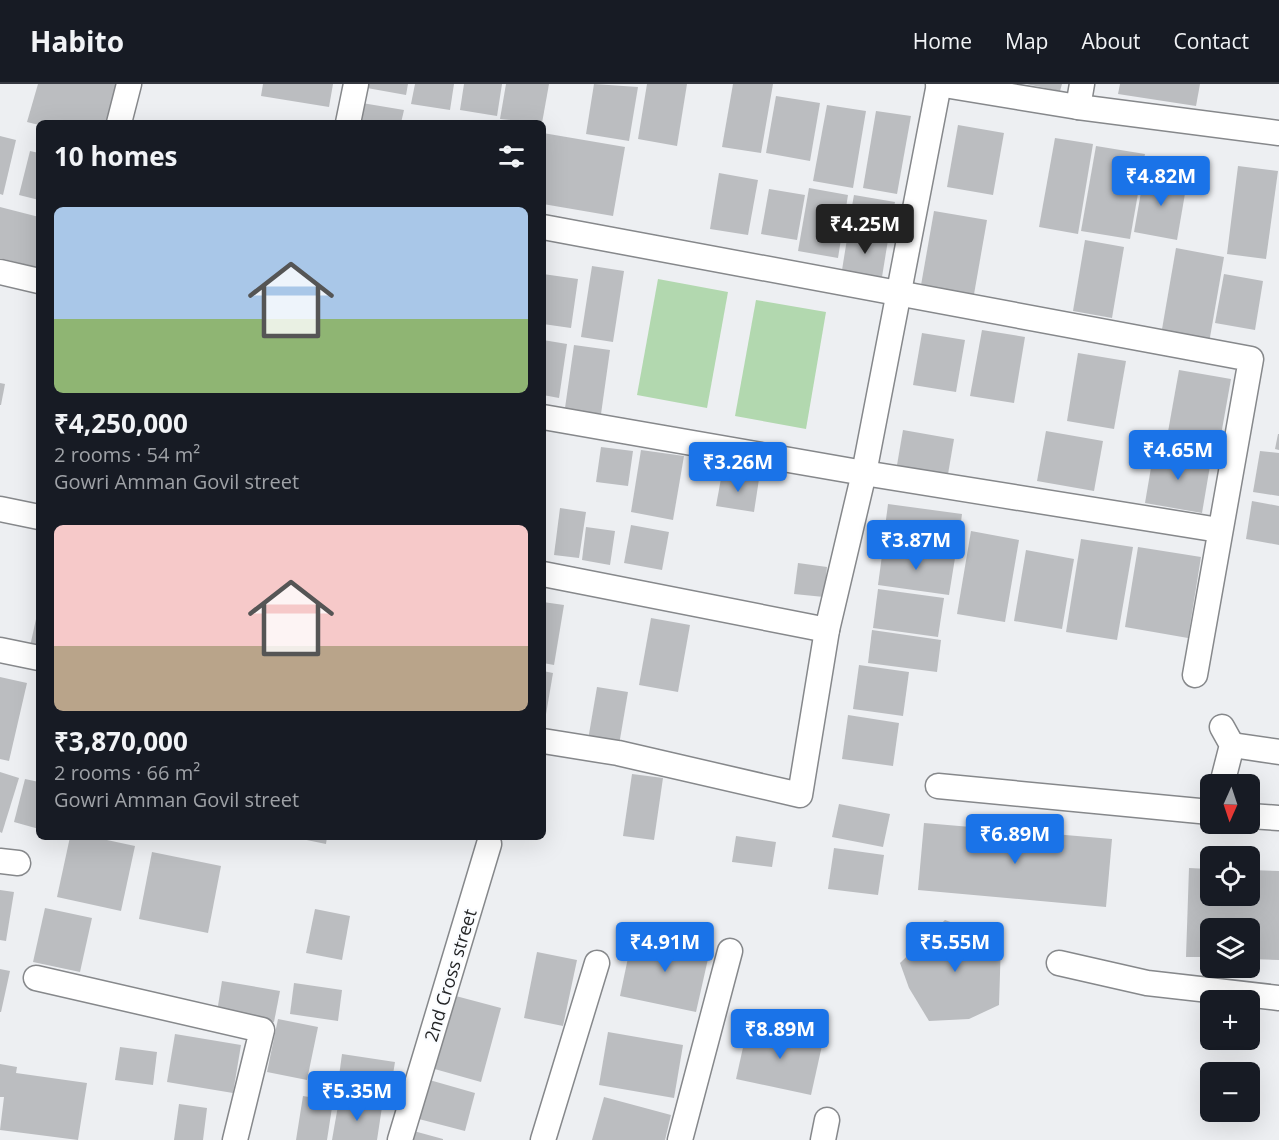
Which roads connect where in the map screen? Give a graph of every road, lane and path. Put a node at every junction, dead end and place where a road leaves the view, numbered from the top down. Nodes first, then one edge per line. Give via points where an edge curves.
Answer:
1 (129, 84) edge
2 (356, 84) edge
3 (939, 84) edge
4 (1080, 95) edge
5 (120, 120) edge
6 (349, 120) edge
7 (1279, 134) edge
8 (546, 228) edge
9 (0, 272) edge
10 (36, 280) edge
11 (899, 294) junction
12 (546, 418) edge
13 (864, 473) junction
14 (0, 508) edge
15 (36, 516) edge
16 (1219, 530) junction
17 (546, 575) edge
18 (827, 630) junction
19 (0, 650) edge
20 (36, 657) edge
21 (1195, 675) dead end
22 (546, 741) edge
23 (1279, 752) edge
24 (1223, 774) edge
25 (938, 786) dead end
26 (1200, 811) edge
27 (1260, 817) edge
28 (1279, 818) edge
29 (489, 844) dead end
30 (730, 951) dead end
31 (597, 963) dead end
32 (1059, 963) dead end
33 (36, 978) dead end
34 (1279, 998) edge
35 (235, 1140) edge
36 (400, 1140) edge
37 (543, 1140) edge
38 (680, 1140) edge

1 - 5 street
2 - 6 street
3 - 4 street
3 - 11 street
4 - 7 street
8 - 11 street
9 - 10 street
11 - 13 street
11 - 16 street via 1251,358
12 - 13 street
13 - 16 street
13 - 18 street
14 - 15 street
16 - 21 street
17 - 18 street
18 - 22 street via 800,795 618,753
19 - 20 street
23 - 24 street via 1227,736
25 - 26 street
27 - 28 street
29 - 36 street, 2nd Cross street
30 - 38 street
31 - 37 street
32 - 34 street via 1147,983
33 - 35 street via 262,1030

